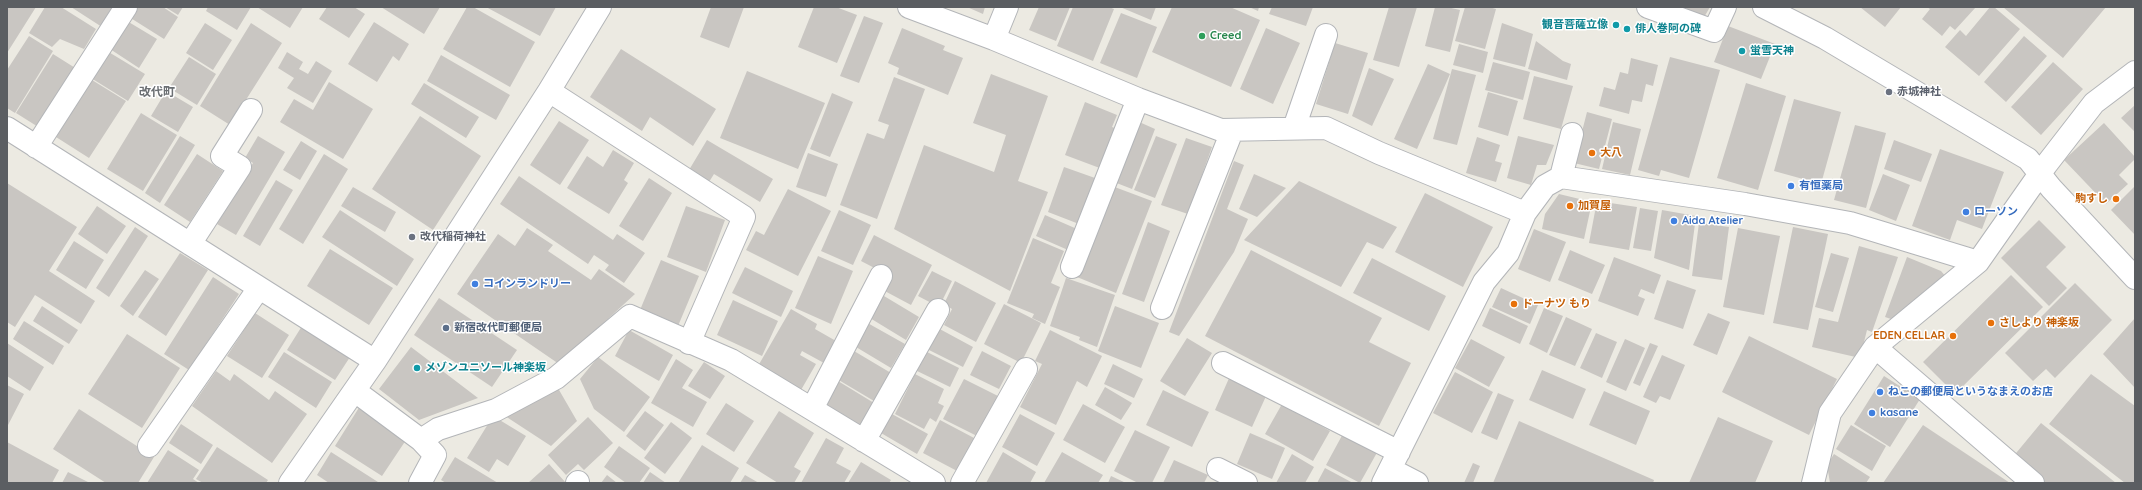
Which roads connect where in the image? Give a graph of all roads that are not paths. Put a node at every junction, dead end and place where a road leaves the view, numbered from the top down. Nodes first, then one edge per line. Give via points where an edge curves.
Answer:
1 (126, 7) edge
2 (600, 7) edge
3 (909, 7) edge
4 (1007, 7) edge
5 (1648, 7) edge
6 (1725, 7) edge
7 (1764, 7) edge
8 (1326, 35) dead end
9 (994, 39) junction
10 (2135, 72) edge
11 (549, 91) junction
12 (1138, 99) junction
13 (251, 110) dead end
14 (7, 128) edge
15 (1294, 128) junction
16 (1232, 131) junction
17 (1572, 134) dead end
18 (36, 147) junction
19 (2039, 174) junction
20 (1561, 177) junction
21 (1525, 213) junction
22 (190, 244) junction
23 (1978, 262) junction
24 (1072, 267) dead end
25 (881, 276) dead end
26 (2135, 278) edge
27 (259, 288) junction
28 (1162, 308) dead end
29 (938, 310) dead end
30 (689, 343) junction
31 (1875, 347) junction
32 (375, 361) junction
33 (1223, 363) dead end
34 (1026, 369) dead end
35 (355, 391) junction
36 (812, 409) junction
37 (421, 440) junction
38 (864, 440) junction
39 (149, 446) dead end
40 (1391, 468) edge
41 (1218, 469) dead end
42 (290, 483) edge
43 (420, 483) edge
44 (934, 483) edge
45 (962, 483) edge
46 (1246, 483) edge
47 (1417, 483) edge
48 (1813, 483) edge
49 (2033, 483) edge

1 - 18 street
2 - 11 street
3 - 9 street
4 - 9 street
5 - 6 street via 1714,31
7 - 19 street via 1825,38 2028,159
8 - 15 street
9 - 12 street
10 - 19 street via 2094,103
11 - 30 street via 744,217
11 - 32 street
12 - 16 street via 1221,130
12 - 24 street
13 - 22 street via 222,156 240,168
14 - 18 street
15 - 16 street
15 - 21 street via 1326,128 1379,153
16 - 28 street
17 - 20 street
18 - 22 street
19 - 23 street
19 - 26 street
20 - 21 street via 1545,186
20 - 23 street via 1745,204 1850,223
21 - 40 street via 1508,253 1484,282
22 - 27 street
23 - 31 street
25 - 36 street
27 - 32 street
27 - 39 street
29 - 38 street
30 - 36 street via 731,360
30 - 37 street via 630,316 556,378 496,410 438,430
31 - 48 street via 1830,414
31 - 49 street
32 - 35 street
33 - 40 street
34 - 45 street
35 - 37 street
35 - 42 street
36 - 38 street
37 - 43 street via 435,455
38 - 44 street
40 - 47 street
41 - 46 street

